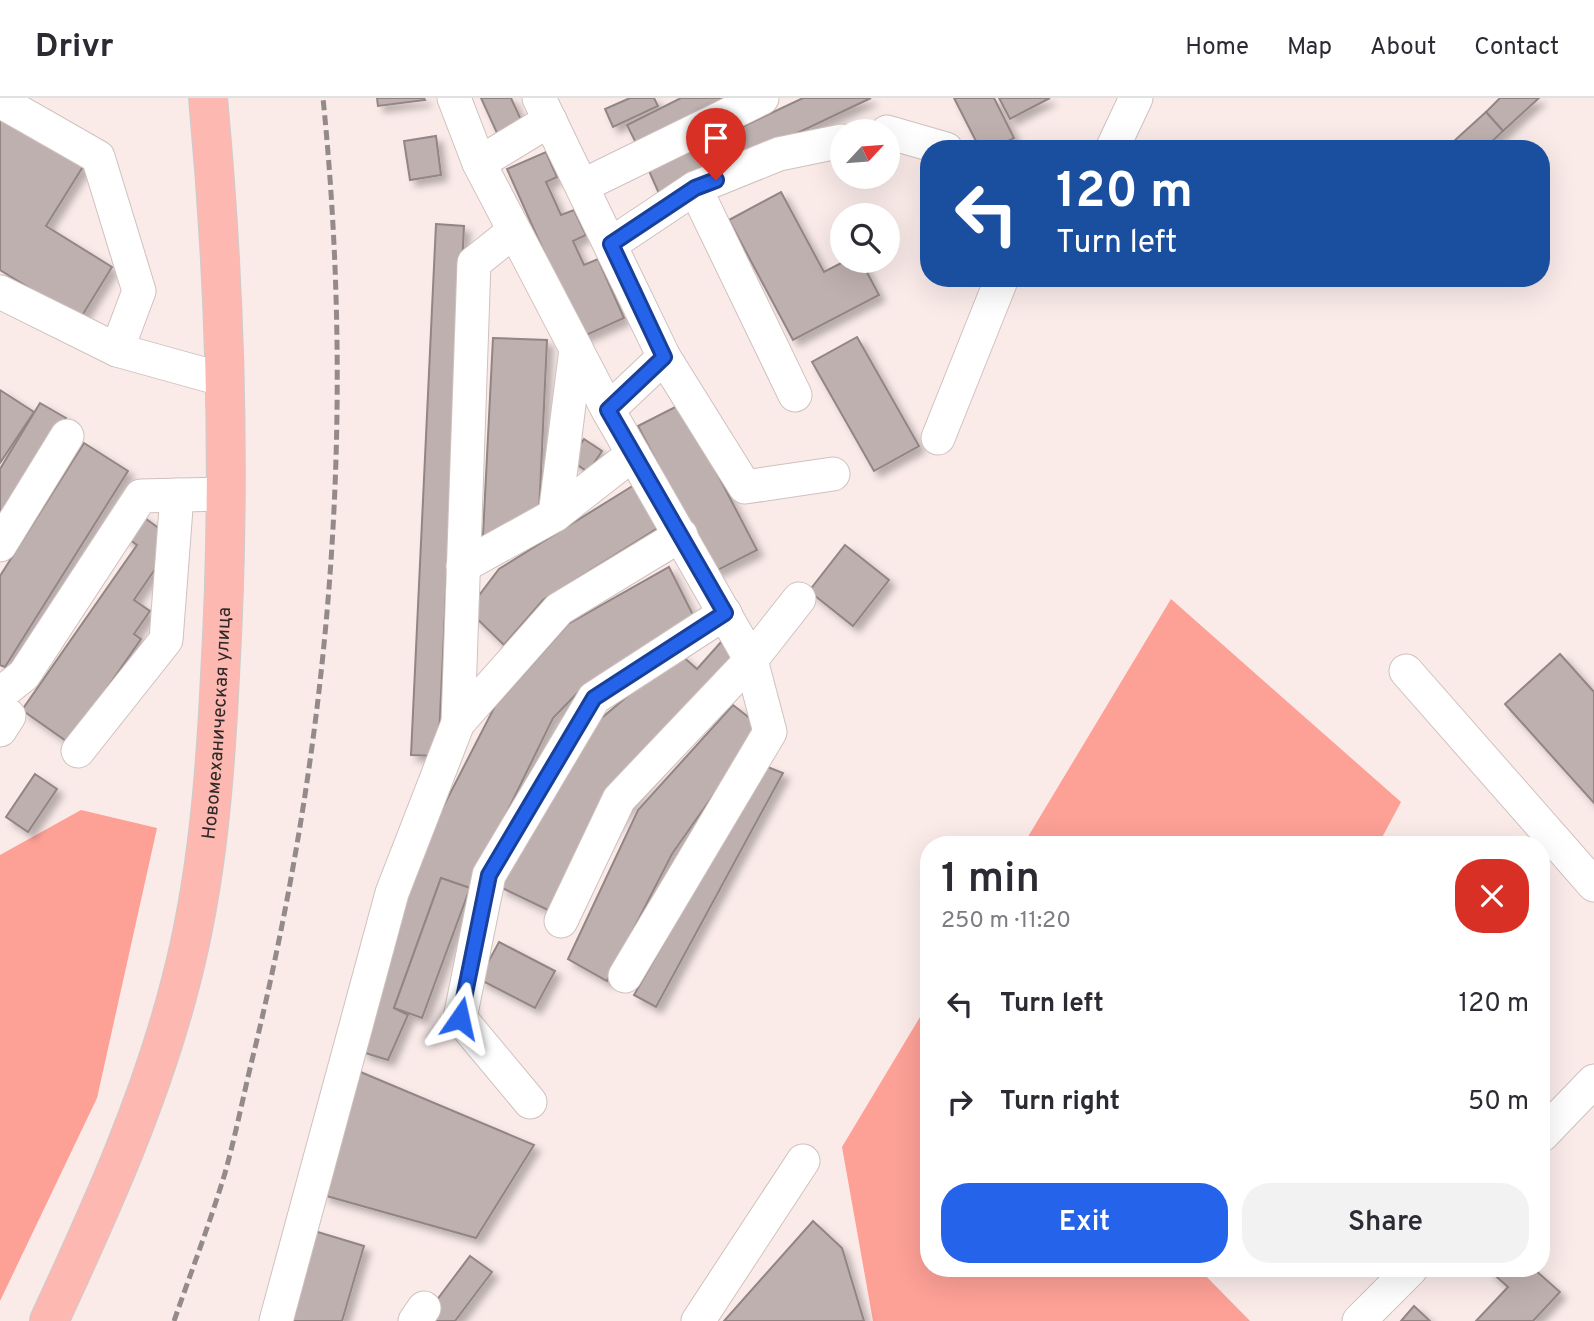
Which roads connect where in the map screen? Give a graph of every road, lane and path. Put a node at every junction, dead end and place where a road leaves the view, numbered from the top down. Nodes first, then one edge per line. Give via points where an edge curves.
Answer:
1 (208, 98) edge
2 (221, 98) edge
3 (454, 98) edge
4 (762, 98) edge
5 (1136, 98) edge
6 (0, 101) edge
7 (542, 104) edge
8 (900, 136) edge
9 (1116, 140) edge
10 (920, 142) edge
11 (830, 143) edge
12 (479, 163) junction
13 (582, 186) junction
14 (695, 188) junction
15 (216, 207) junction
16 (514, 231) junction
17 (611, 244) junction
18 (998, 287) edge
19 (0, 292) edge
20 (576, 349) junction
21 (117, 350) junction
22 (664, 357) junction
23 (225, 380) junction
24 (794, 395) dead end
25 (608, 410) junction
26 (67, 436) dead end
27 (938, 438) dead end
28 (633, 454) junction
29 (833, 474) dead end
30 (225, 494) junction
31 (177, 495) junction
32 (555, 515) junction
33 (681, 535) junction
34 (0, 545) edge
35 (463, 566) junction
36 (799, 599) dead end
37 (725, 613) junction
38 (751, 660) junction
39 (1406, 671) dead end
40 (0, 694) edge
41 (0, 709) edge
42 (458, 723) junction
43 (0, 730) edge
44 (78, 751) dead end
45 (1594, 885) edge
46 (561, 921) dead end
47 (625, 976) dead end
48 (1594, 1081) edge
49 (530, 1102) dead end
50 (1550, 1127) edge
51 (803, 1161) dead end
52 (1402, 1277) edge
53 (49, 1321) edge
54 (276, 1321) edge
55 (698, 1321) edge
56 (1359, 1321) edge

1 - 15 main road, Новомеханическая улица
2 - 15 lane
3 - 12 lane
4 - 13 lane
5 - 9 lane
6 - 21 lane via 98,157 139,291
7 - 12 lane
7 - 13 lane
8 - 10 lane
11 - 14 lane via 779,154
12 - 16 lane
13 - 17 lane
14 - 17 lane
14 - 24 lane
15 - 23 main road, Новомеханическая улица
16 - 20 lane
16 - 35 lane via 474,263
17 - 22 lane
18 - 27 lane
19 - 21 lane
20 - 25 lane
20 - 32 lane
21 - 23 lane
22 - 25 lane
22 - 29 lane via 746,487
23 - 30 main road, Новомеханическая улица
25 - 28 lane
26 - 34 lane
28 - 32 lane
28 - 33 lane
30 - 31 lane
30 - 53 main road, Новомеханическая улица via 217,739 198,908 181,982 140,1108
31 - 40 lane via 141,496 24,675
31 - 44 lane via 166,640
32 - 35 lane
33 - 37 lane
33 - 42 lane via 559,609
35 - 42 lane
36 - 38 lane
37 - 38 lane
37 - 49 lane via 594,698 489,875 460,1018
38 - 46 lane via 619,799
38 - 47 lane via 770,732
39 - 45 lane
41 - 43 lane via 9,716
42 - 54 lane via 392,893
48 - 50 lane
51 - 55 lane
52 - 56 lane

